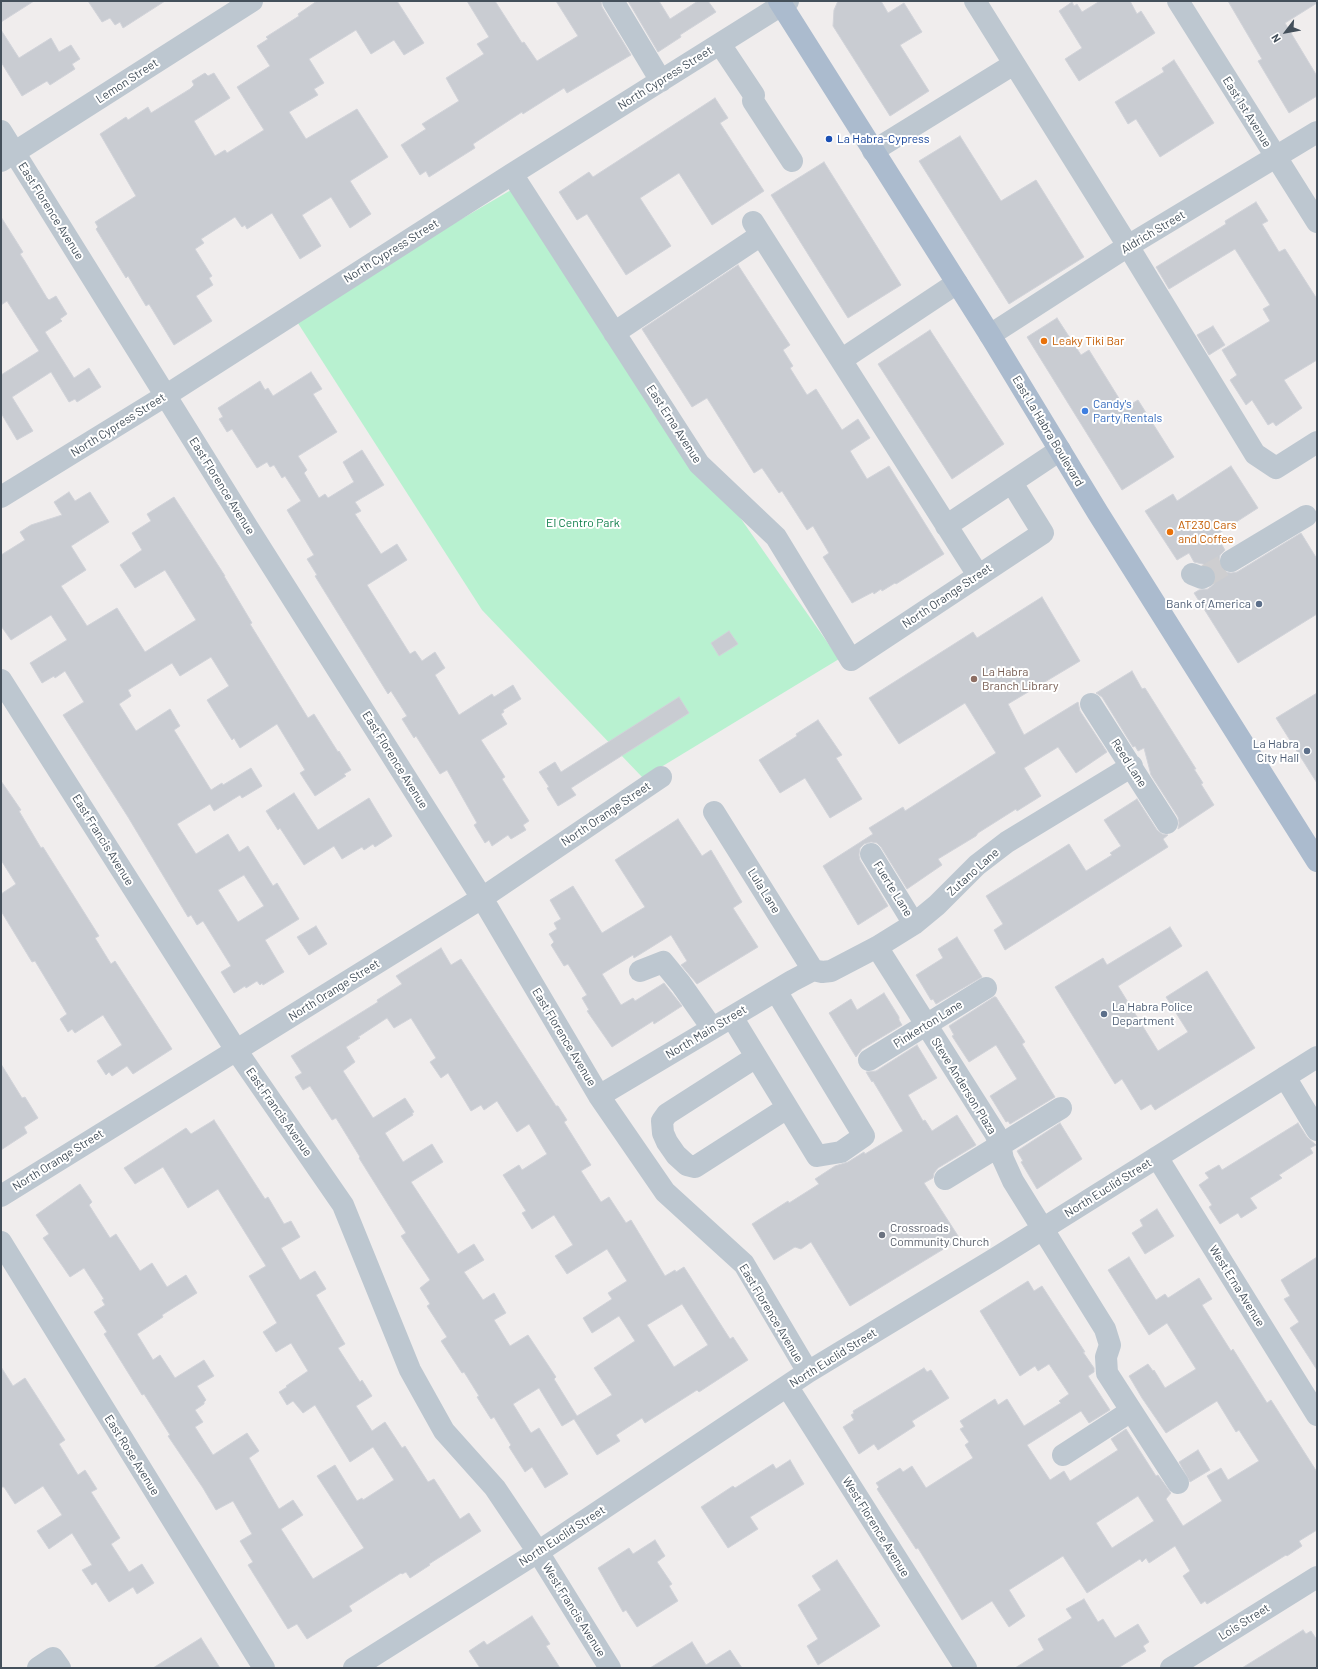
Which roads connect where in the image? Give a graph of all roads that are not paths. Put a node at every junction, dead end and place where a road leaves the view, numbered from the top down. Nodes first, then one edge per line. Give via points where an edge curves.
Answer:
1 (252, 1) edge
2 (613, 1) edge
3 (975, 1) edge
4 (1178, 1) edge
5 (783, 2) edge
6 (716, 47) junction
7 (1014, 64) junction
8 (661, 81) junction
9 (1, 131) edge
10 (1317, 132) edge
11 (873, 151) junction
12 (8, 157) edge
13 (1276, 158) junction
14 (792, 161) dead end
15 (512, 174) junction
16 (1317, 222) edge
17 (1128, 246) junction
18 (957, 283) junction
19 (614, 332) junction
20 (990, 335) junction
21 (841, 360) junction
22 (165, 396) junction
23 (1317, 442) edge
24 (1060, 450) junction
25 (1012, 483) junction
26 (1, 496) edge
27 (1306, 516) dead end
28 (946, 526) junction
29 (1231, 561) tunnel mouth
30 (978, 575) junction
31 (851, 660) joint
32 (1, 680) edge
33 (1091, 704) dead end
34 (1132, 766) junction
35 (661, 777) dead end
36 (714, 812) dead end
37 (1167, 823) dead end
38 (871, 854) dead end
39 (1317, 861) edge
40 (482, 898) junction
41 (914, 924) junction
42 (877, 947) junction
43 (814, 970) junction
44 (640, 971) dead end
45 (986, 988) dead end
46 (776, 991) junction
47 (732, 1017) junction
48 (926, 1025) junction
49 (712, 1028) junction
50 (236, 1050) junction
51 (756, 1057) junction
52 (1317, 1057) edge
53 (869, 1060) dead end
54 (1285, 1077) junction
55 (599, 1096) junction
56 (787, 1108) junction
57 (1061, 1108) dead end
58 (1317, 1130) edge
59 (1000, 1144) junction
60 (1157, 1157) junction
61 (945, 1179) dead end
62 (1, 1196) edge
63 (1044, 1228) junction
64 (1, 1242) edge
65 (808, 1372) junction
66 (787, 1386) junction
67 (1131, 1411) junction
68 (1317, 1415) edge
69 (1063, 1455) dead end
70 (1178, 1483) dead end
71 (538, 1552) junction
72 (1317, 1577) edge
73 (38, 1668) edge
74 (60, 1668) edge
75 (264, 1668) edge
76 (354, 1668) edge
77 (610, 1668) edge
78 (966, 1668) edge
79 (1171, 1668) edge

1 - 12 street, Lemon Street
2 - 8 street
3 - 7 street
4 - 13 street, East 1st Avenue
5 - 6 street, North Cypress Street
5 - 11 main road, East La Habra Boulevard
6 - 8 street, North Cypress Street
6 - 14 street via 754,95 753,101
7 - 11 street
7 - 17 street
8 - 15 street, North Cypress Street
9 - 12 street, East Florence Avenue
10 - 13 street, Aldrich Street
11 - 18 main road, East La Habra Boulevard
12 - 22 street, East Florence Avenue
13 - 16 street, East 1st Avenue
13 - 17 street, Aldrich Street
15 - 19 street, East Erna Avenue
15 - 22 street, North Cypress Street
17 - 20 street, Aldrich Street
17 - 23 street via 1255,454 1276,468
18 - 20 main road, East La Habra Boulevard
18 - 21 street
19 - 21 street via 757,228
19 - 31 street, East Erna Avenue via 699,464 776,538
20 - 24 main road, East La Habra Boulevard
21 - 28 street
22 - 26 street, North Cypress Street
22 - 40 street, East Florence Avenue
24 - 25 street
24 - 39 main road, East La Habra Boulevard
25 - 28 street
25 - 30 street, North Orange Street via 1043,533
27 - 29 street
28 - 30 street
30 - 31 street, North Orange Street
32 - 50 street, East Francis Avenue
33 - 34 street, Reed Lane
34 - 37 street, Reed Lane
34 - 41 street, Zutano Lane via 1008,842 977,865
35 - 40 street, North Orange Street
36 - 43 street, Lula Lane
38 - 41 street, Fuerte Lane
40 - 50 street, North Orange Street
40 - 55 street, East Florence Avenue
41 - 42 street, Zutano Lane
42 - 43 street, Zutano Lane via 831,971
42 - 48 street, Steve Anderson Plaza
43 - 46 street, North Main Street
44 - 49 street via 663,962
45 - 48 street, Pinkerton Lane
46 - 47 street, North Main Street
46 - 56 street via 864,1136 841,1152 817,1156
47 - 49 street, North Main Street
47 - 51 street
48 - 53 street, Pinkerton Lane
48 - 59 street, Steve Anderson Plaza
49 - 55 street, North Main Street
50 - 62 street, North Orange Street
50 - 71 street, East Francis Avenue via 343,1205 410,1370 444,1430 495,1488
51 - 56 street
51 - 56 street via 667,1114 662,1121 668,1142 676,1155 687,1165 695,1168
52 - 54 street, North Euclid Street
54 - 58 street
54 - 60 street, North Euclid Street
55 - 65 street, East Florence Avenue via 665,1192 744,1264
57 - 59 street
59 - 61 street
59 - 63 street, Steve Anderson Plaza via 1003,1159 1013,1181
60 - 63 street, North Euclid Street
60 - 68 street, West Erna Avenue
63 - 65 street, North Euclid Street
63 - 67 street, Steve Anderson Plaza via 1105,1329 1110,1345 1106,1357 1107,1373
64 - 75 street, East Rose Avenue
65 - 66 street, North Euclid Street
66 - 71 street, North Euclid Street
66 - 78 street, West Florence Avenue
67 - 69 street
67 - 70 street, Steve Anderson Plaza
71 - 76 street, North Euclid Street
71 - 77 street, West Francis Avenue
72 - 79 street, Lois Street
73 - 74 street via 53,1658

